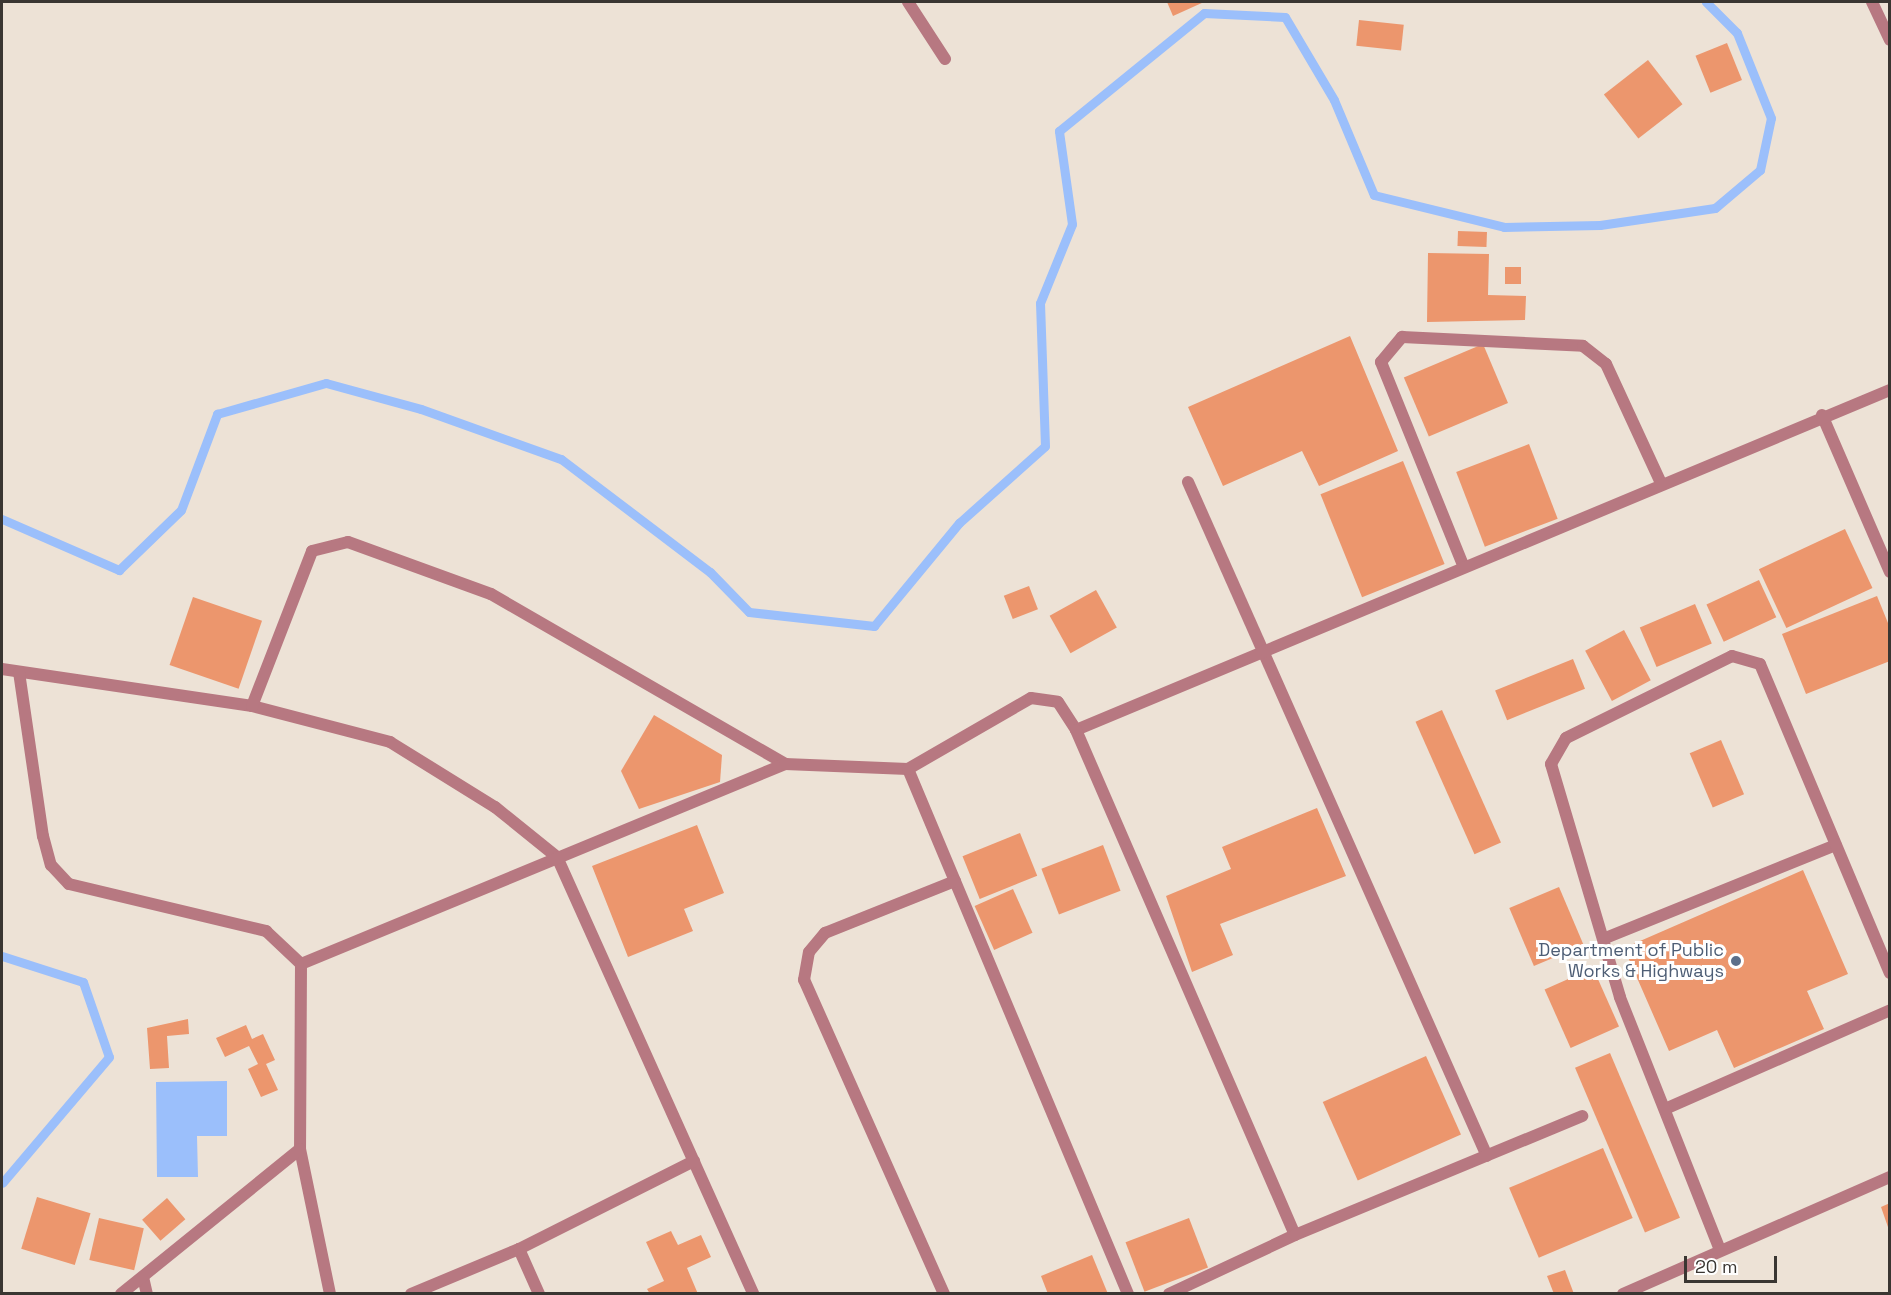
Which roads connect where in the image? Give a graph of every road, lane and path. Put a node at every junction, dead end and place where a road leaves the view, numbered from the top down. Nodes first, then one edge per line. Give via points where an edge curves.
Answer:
1 (908, 2) edge
2 (1872, 2) edge
3 (1890, 40) edge
4 (945, 59) dead end
5 (1890, 390) edge
6 (1822, 416) junction
7 (1188, 482) dead end
8 (1661, 483) junction
9 (1463, 565) junction
10 (1890, 572) edge
11 (1268, 652) junction
12 (2, 669) edge
13 (19, 672) junction
14 (252, 706) junction
15 (1076, 730) junction
16 (785, 764) junction
17 (908, 769) junction
18 (1836, 845) junction
19 (557, 857) junction
20 (955, 881) junction
21 (1603, 939) junction
22 (301, 964) junction
23 (1890, 973) edge
24 (1890, 1010) edge
25 (1665, 1109) junction
26 (1582, 1116) dead end
27 (300, 1149) junction
28 (1487, 1156) junction
29 (694, 1161) junction
30 (1890, 1177) edge
31 (1295, 1234) junction
32 (519, 1249) junction
33 (1720, 1250) junction
34 (143, 1277) junction
35 (121, 1293) edge
36 (147, 1293) edge
37 (330, 1293) edge
38 (411, 1293) edge
39 (539, 1293) edge
40 (753, 1293) edge
41 (944, 1293) edge
42 (1128, 1293) edge
43 (1168, 1293) edge
44 (1623, 1293) edge

1 - 4 street
2 - 3 street
5 - 6 street
6 - 8 street
6 - 10 street
7 - 11 street
8 - 9 street
8 - 9 street via 1606,364 1583,346 1402,337 1382,362
9 - 11 street
11 - 15 street
11 - 28 street
12 - 13 street
13 - 14 street
13 - 22 street via 43,836 51,865 69,884 266,931
14 - 16 street via 312,551 348,542 491,594
14 - 19 street via 390,742 495,807
15 - 17 street via 1058,702 1030,698
15 - 31 street
16 - 17 street
16 - 19 street
17 - 20 street
18 - 21 street
18 - 21 street via 1760,664 1732,656 1566,738 1551,764
18 - 23 street
19 - 22 street
19 - 29 street
20 - 41 street via 825,933 809,952 804,980
20 - 42 street
21 - 25 street
22 - 27 street
24 - 25 street
25 - 33 street
26 - 28 street
27 - 34 street
27 - 37 street
28 - 31 street
29 - 32 street
29 - 40 street
30 - 33 street
31 - 43 street
32 - 38 street
32 - 39 street
33 - 44 street
34 - 35 street
34 - 36 street

